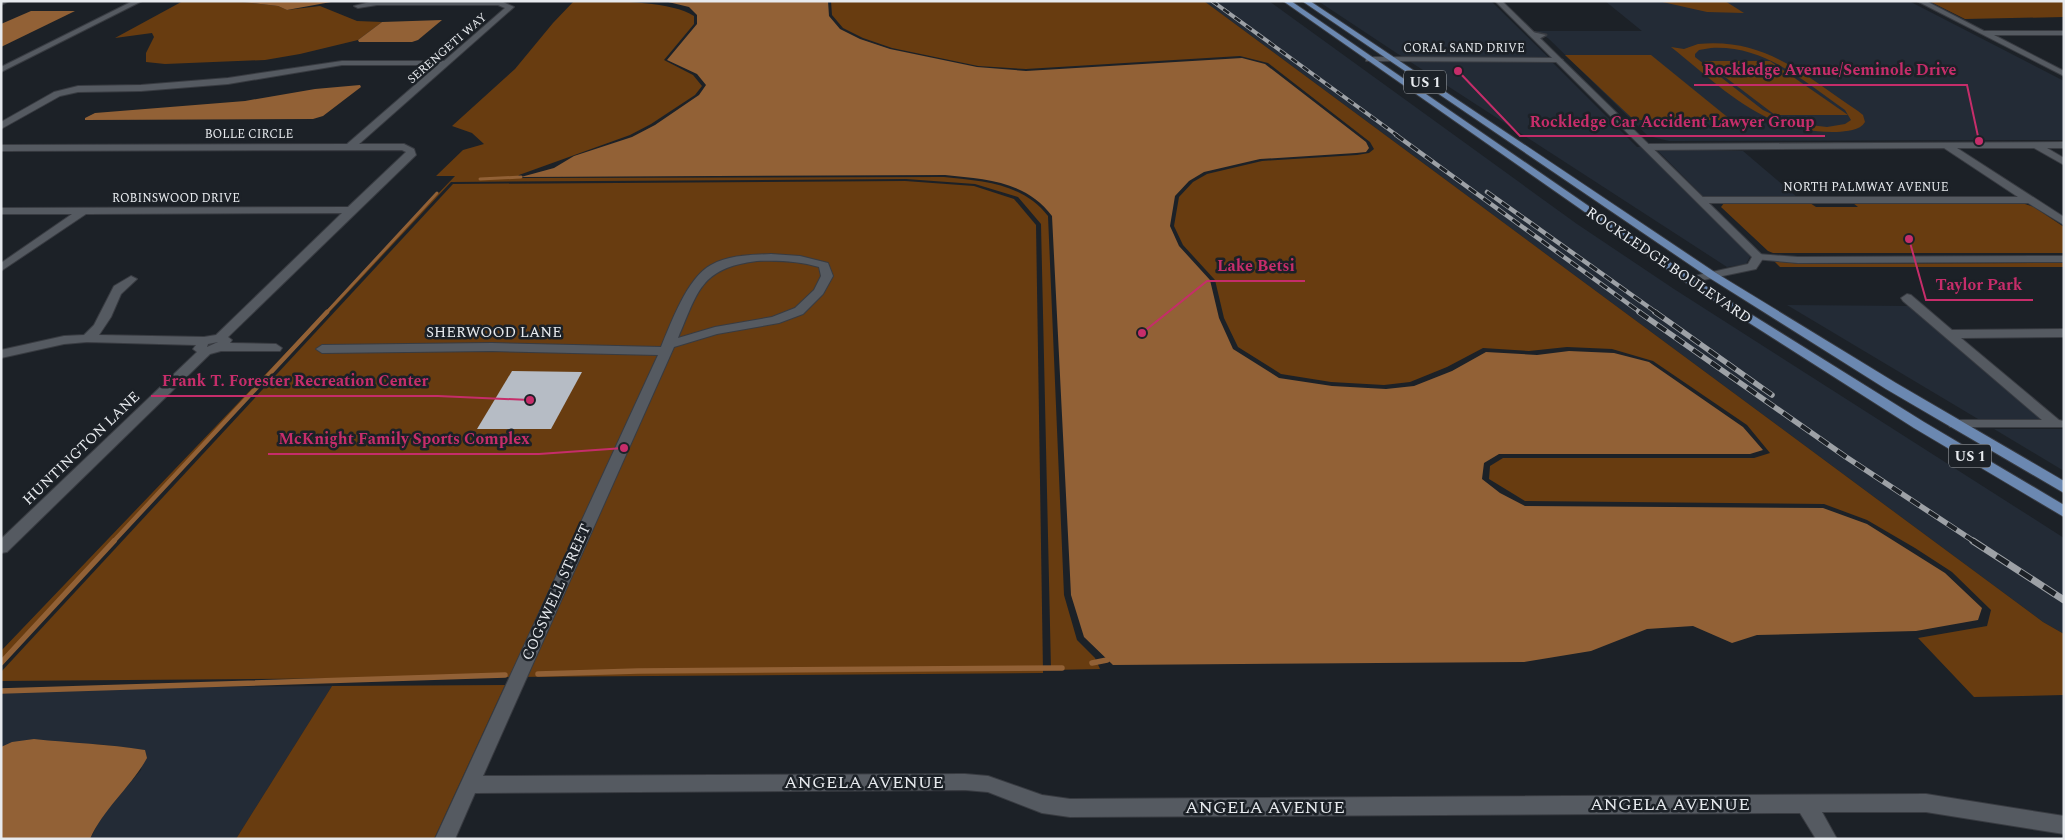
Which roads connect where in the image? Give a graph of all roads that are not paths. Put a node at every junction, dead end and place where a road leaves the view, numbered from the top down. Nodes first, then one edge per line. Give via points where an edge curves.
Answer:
1 (6, 1) edge
2 (139, 1) edge
3 (1286, 1) edge
4 (1297, 1) edge
5 (1498, 1) edge
6 (1920, 1) edge
7 (502, 2) edge
8 (1, 3) edge
9 (1307, 3) edge
10 (358, 6) dead end
11 (1981, 32) junction
12 (2064, 33) edge
13 (1369, 59) junction
14 (1391, 59) junction
15 (1559, 60) junction
16 (447, 63) junction
17 (3, 69) edge
18 (2064, 74) edge
19 (1449, 115) junction
20 (1, 126) edge
21 (1495, 130) junction
22 (1479, 136) junction
23 (2064, 145) edge
24 (1948, 146) junction
25 (2037, 146) junction
26 (350, 147) junction
27 (1648, 147) junction
28 (1, 148) edge
29 (1522, 148) junction
30 (2064, 162) edge
31 (1701, 200) junction
32 (2030, 200) junction
33 (352, 210) junction
34 (1, 211) edge
35 (83, 211) junction
36 (2064, 222) edge
37 (1757, 254) junction
38 (2064, 259) edge
39 (1, 268) edge
40 (1712, 275) junction
41 (131, 279) dead end
42 (1689, 280) junction
43 (1908, 298) dead end
44 (2064, 333) edge
45 (1949, 334) junction
46 (87, 338) junction
47 (221, 343) junction
48 (205, 346) junction
49 (276, 348) dead end
50 (667, 348) junction
51 (322, 349) dead end
52 (1, 354) edge
53 (1877, 399) junction
54 (1955, 424) junction
55 (2060, 424) edge
56 (1919, 426) junction
57 (2015, 459) junction
58 (2064, 488) edge
59 (2064, 512) edge
60 (1, 548) edge
61 (468, 785) junction
62 (1805, 803) junction
63 (2064, 825) edge
64 (445, 839) edge
65 (1827, 839) edge

1 - 8 street
2 - 17 street
3 - 13 main road, ROCKLEDGE BOULEVARD / US 1
4 - 9 main road, ROCKLEDGE BOULEVARD
5 - 15 street
6 - 11 street
7 - 10 street, SERENGETI WAY
7 - 16 street, SERENGETI WAY via 510,7
9 - 14 main road, ROCKLEDGE BOULEVARD / US 1
11 - 12 street
11 - 18 street
13 - 14 street, CORAL SAND DRIVE
13 - 19 main road, ROCKLEDGE BOULEVARD / US 1
14 - 15 street, CORAL SAND DRIVE
14 - 21 main road, ROCKLEDGE BOULEVARD / US 1
15 - 27 street
16 - 20 street via 342,63 228,81 141,88 78,88 57,94
16 - 26 street, SERENGETI WAY
19 - 21 main road
19 - 22 main road, ROCKLEDGE BOULEVARD / US 1
21 - 29 main road, ROCKLEDGE BOULEVARD / US 1
22 - 29 main road
22 - 42 main road, ROCKLEDGE BOULEVARD / US 1
23 - 25 street
24 - 25 street
24 - 27 street
24 - 32 street
25 - 30 street
26 - 28 street, BOLLE CIRCLE
26 - 33 street, BOLLE CIRCLE via 404,147 411,151 411,155
27 - 31 street
29 - 40 main road, ROCKLEDGE BOULEVARD / US 1
31 - 32 street, NORTH PALMWAY AVENUE
31 - 37 street
32 - 36 street
33 - 35 street, ROBINSWOOD DRIVE
33 - 47 street
34 - 35 street, ROBINSWOOD DRIVE
35 - 39 street
37 - 38 street via 1798,260
37 - 40 street via 1752,268
40 - 42 street
40 - 54 main road, ROCKLEDGE BOULEVARD / US 1
41 - 46 street via 113,294 102,324
42 - 53 main road, ROCKLEDGE BOULEVARD / US 1
43 - 45 street
44 - 45 street
45 - 55 street
46 - 48 street
46 - 52 street
47 - 48 street
47 - 49 street
48 - 60 street, HUNTINGTON LANE
50 - 50 street, COGSWELL STREET via 692,293 704,276 718,266 746,259 789,258 807,259 824,265 827,276 819,292 799,310 775,320 715,331
50 - 51 street, SHERWOOD LANE
50 - 61 street, COGSWELL STREET
53 - 54 main road via 1934,420
53 - 56 main road, ROCKLEDGE BOULEVARD / US 1
54 - 55 street
54 - 57 main road, ROCKLEDGE BOULEVARD / US 1
56 - 57 main road
56 - 59 main road, ROCKLEDGE BOULEVARD / US 1
57 - 58 main road, ROCKLEDGE BOULEVARD / US 1
61 - 62 street, ANGELA AVENUE via 965,782 988,784 1042,804 1070,808
61 - 64 street, COGSWELL STREET
62 - 63 street, ANGELA AVENUE via 1926,804
62 - 65 street

